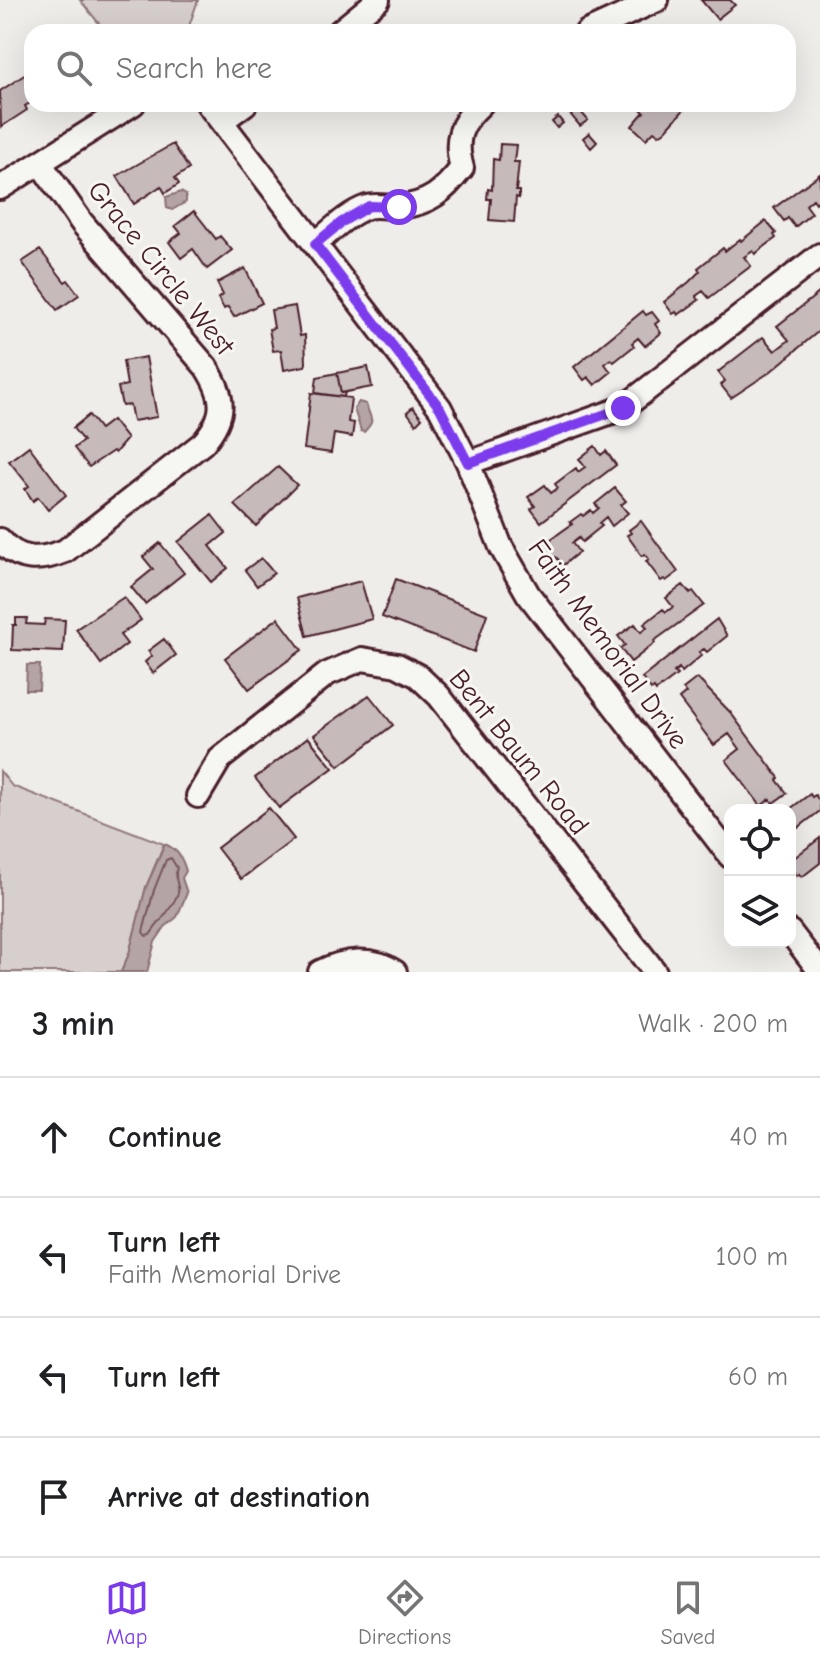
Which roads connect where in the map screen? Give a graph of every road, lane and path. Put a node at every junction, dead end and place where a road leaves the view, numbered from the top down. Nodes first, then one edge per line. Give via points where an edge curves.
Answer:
1 (378, 0) edge
2 (657, 0) edge
3 (349, 24) edge
4 (604, 24) edge
5 (120, 112) edge
6 (472, 112) edge
7 (215, 113) edge
8 (40, 163) junction
9 (0, 188) edge
10 (315, 244) junction
11 (820, 255) edge
12 (468, 463) junction
13 (0, 540) edge
14 (198, 796) dead end
15 (724, 848) edge
16 (796, 940) edge
17 (820, 971) edge
18 (320, 972) edge
19 (395, 972) edge
20 (655, 972) edge

1 - 3 street
2 - 4 street
5 - 8 street
6 - 10 street via 458,152 462,168 443,192 399,207 369,206
7 - 10 street, Faith Memorial Drive
8 - 9 street
8 - 13 street, Grace Circle West via 82,223 206,367 222,401 220,416 203,443 65,551 27,558
10 - 12 street, Faith Memorial Drive via 440,408
11 - 12 street via 623,408
12 - 15 street, Faith Memorial Drive via 501,547 528,594
14 - 20 street, Bent Baum Road via 220,759 327,674 362,659 397,665 439,696
16 - 17 street
18 - 19 street via 362,960

